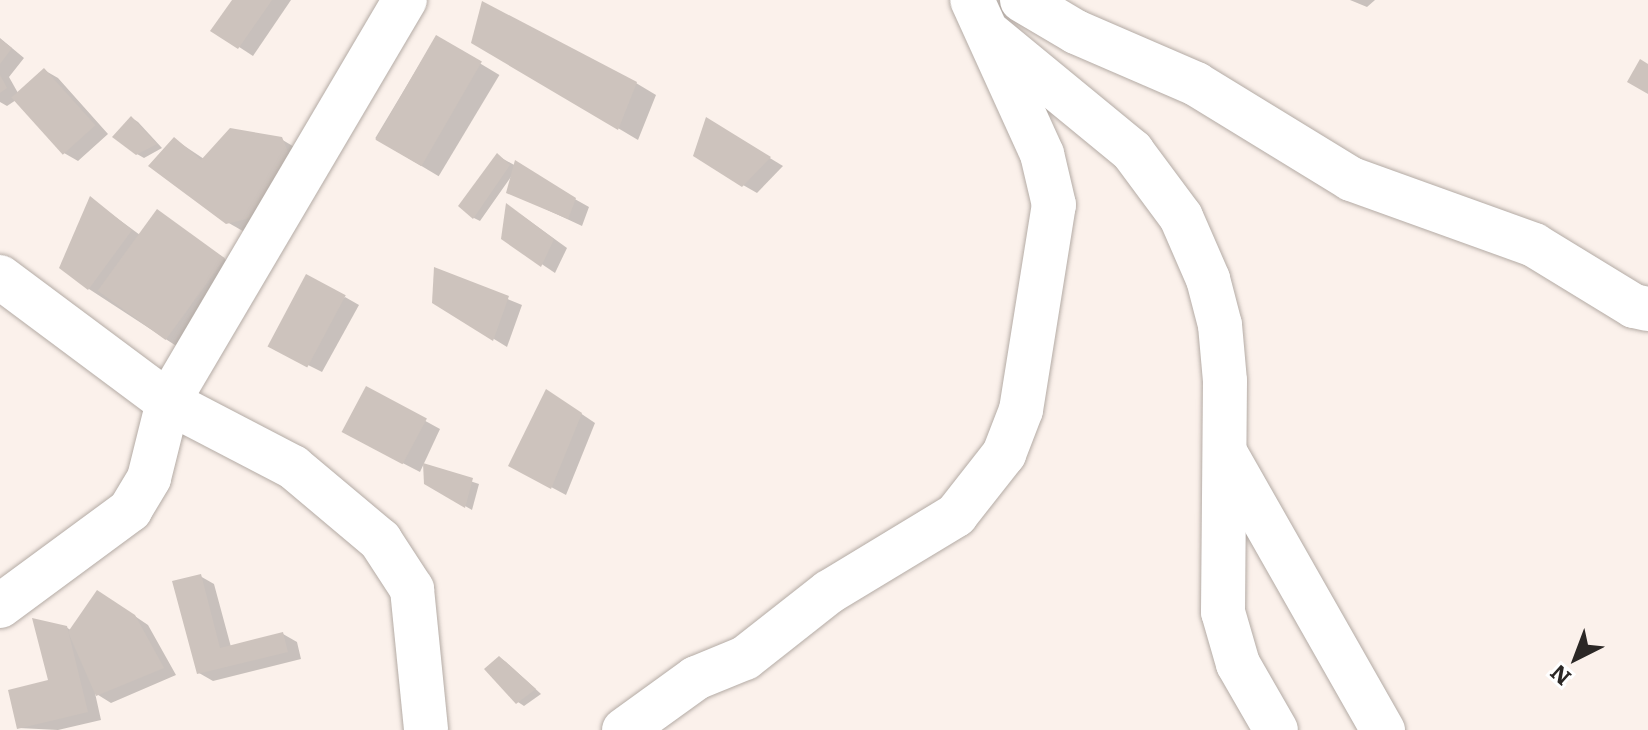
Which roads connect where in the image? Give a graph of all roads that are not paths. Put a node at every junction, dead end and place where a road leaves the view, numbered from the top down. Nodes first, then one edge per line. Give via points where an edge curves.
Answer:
1 (405, 0) edge
2 (1022, 0) edge
3 (979, 16) edge
4 (0, 277) edge
5 (1648, 309) edge
6 (168, 402) junction
7 (1225, 453) junction
8 (0, 606) edge
9 (426, 730) edge
10 (624, 730) edge
11 (1276, 730) edge
12 (1383, 730) edge

1 - 6 street
2 - 5 street via 1076,32 1196,84 1351,179 1534,245 1634,306
3 - 7 street via 1107,126 1181,217 1208,279 1220,325
3 - 10 street via 1042,154 1054,205 1021,410 1004,454 956,515 829,592 745,658 696,678
4 - 6 street
6 - 8 street via 149,478 130,510
6 - 9 street via 293,467 380,540 412,589
7 - 11 street via 1223,612 1238,664
7 - 12 street

